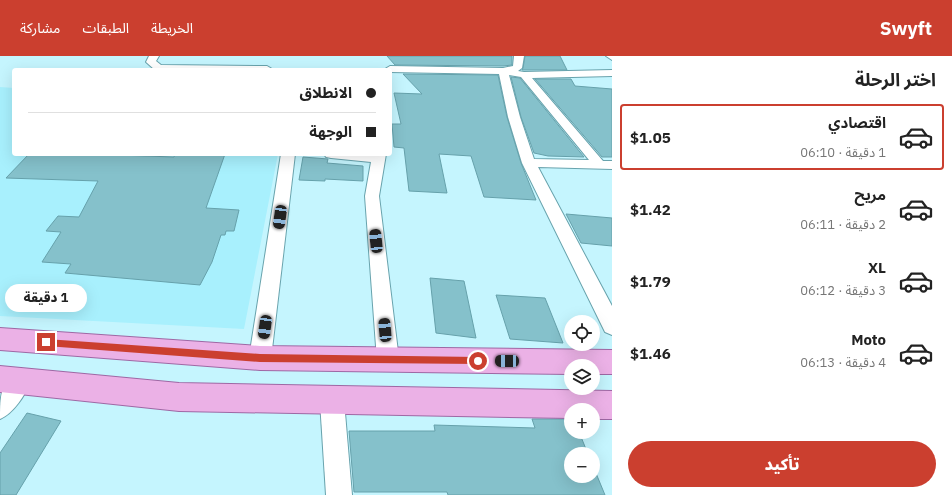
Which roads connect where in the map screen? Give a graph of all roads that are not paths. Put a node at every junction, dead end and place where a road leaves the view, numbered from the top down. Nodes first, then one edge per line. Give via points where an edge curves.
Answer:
1 (154, 56) edge
2 (519, 56) edge
3 (455, 60) dead end
4 (268, 67) edge
5 (392, 68) edge
6 (461, 70) junction
7 (503, 71) junction
8 (612, 73) edge
9 (524, 75) junction
10 (288, 156) edge
11 (379, 156) edge
12 (529, 163) junction
13 (605, 165) edge
14 (612, 326) edge
15 (0, 339) edge
16 (260, 358) junction
17 (388, 360) junction
18 (612, 362) edge
19 (10, 380) edge
20 (332, 401) junction
21 (612, 405) edge
22 (0, 407) edge
23 (339, 495) edge

1 - 4 street via 151,62 159,68
2 - 7 street via 517,68
3 - 6 street
5 - 6 street
6 - 7 street
7 - 9 street
7 - 12 street
8 - 9 street
9 - 13 street
10 - 16 street
11 - 17 street via 372,196
12 - 13 street
12 - 14 street
15 - 16 main road
16 - 17 main road
17 - 18 main road
19 - 20 main road via 179,397
19 - 22 street
20 - 21 main road
20 - 23 street

